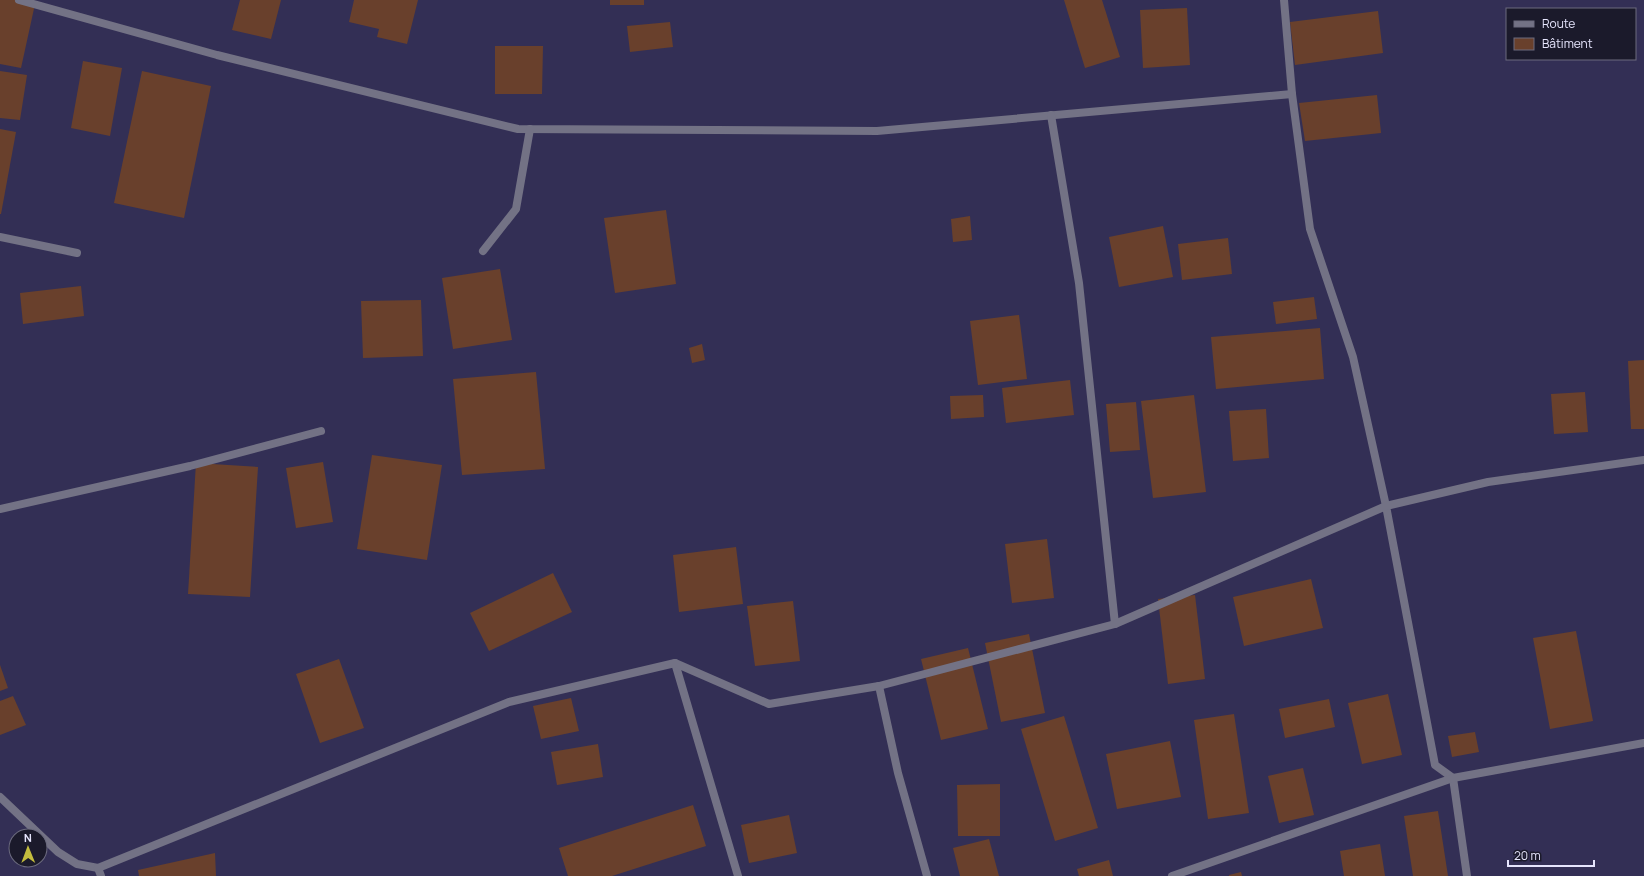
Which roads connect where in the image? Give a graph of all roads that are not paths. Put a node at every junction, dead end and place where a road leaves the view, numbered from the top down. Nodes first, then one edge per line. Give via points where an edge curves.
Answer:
1 (19, 0) edge
2 (1284, 0) edge
3 (1292, 94) junction
4 (1052, 115) junction
5 (530, 129) junction
6 (0, 237) edge
7 (483, 252) dead end
8 (77, 253) dead end
9 (320, 431) dead end
10 (1644, 460) edge
11 (1386, 506) junction
12 (0, 510) edge
13 (1115, 624) junction
14 (675, 663) junction
15 (879, 686) junction
16 (1644, 743) edge
17 (1453, 778) junction
18 (0, 797) edge
19 (98, 868) junction
20 (101, 876) edge
21 (738, 876) edge
22 (927, 876) edge
23 (1172, 876) edge
24 (1467, 876) edge

1 - 5 street via 217,55 518,129
2 - 3 street
3 - 4 street
3 - 11 street via 1310,229 1353,357
4 - 5 street via 877,131
4 - 13 street via 1078,283
5 - 7 street via 516,209
6 - 8 street
9 - 12 street via 190,466
10 - 11 street via 1488,482
11 - 13 street
11 - 17 street via 1435,764
13 - 15 street
14 - 15 street via 768,704
14 - 19 street via 509,702
14 - 21 street
15 - 22 street via 898,773
16 - 17 street
17 - 23 street
17 - 24 street
18 - 19 street via 58,852 77,864
19 - 20 street

